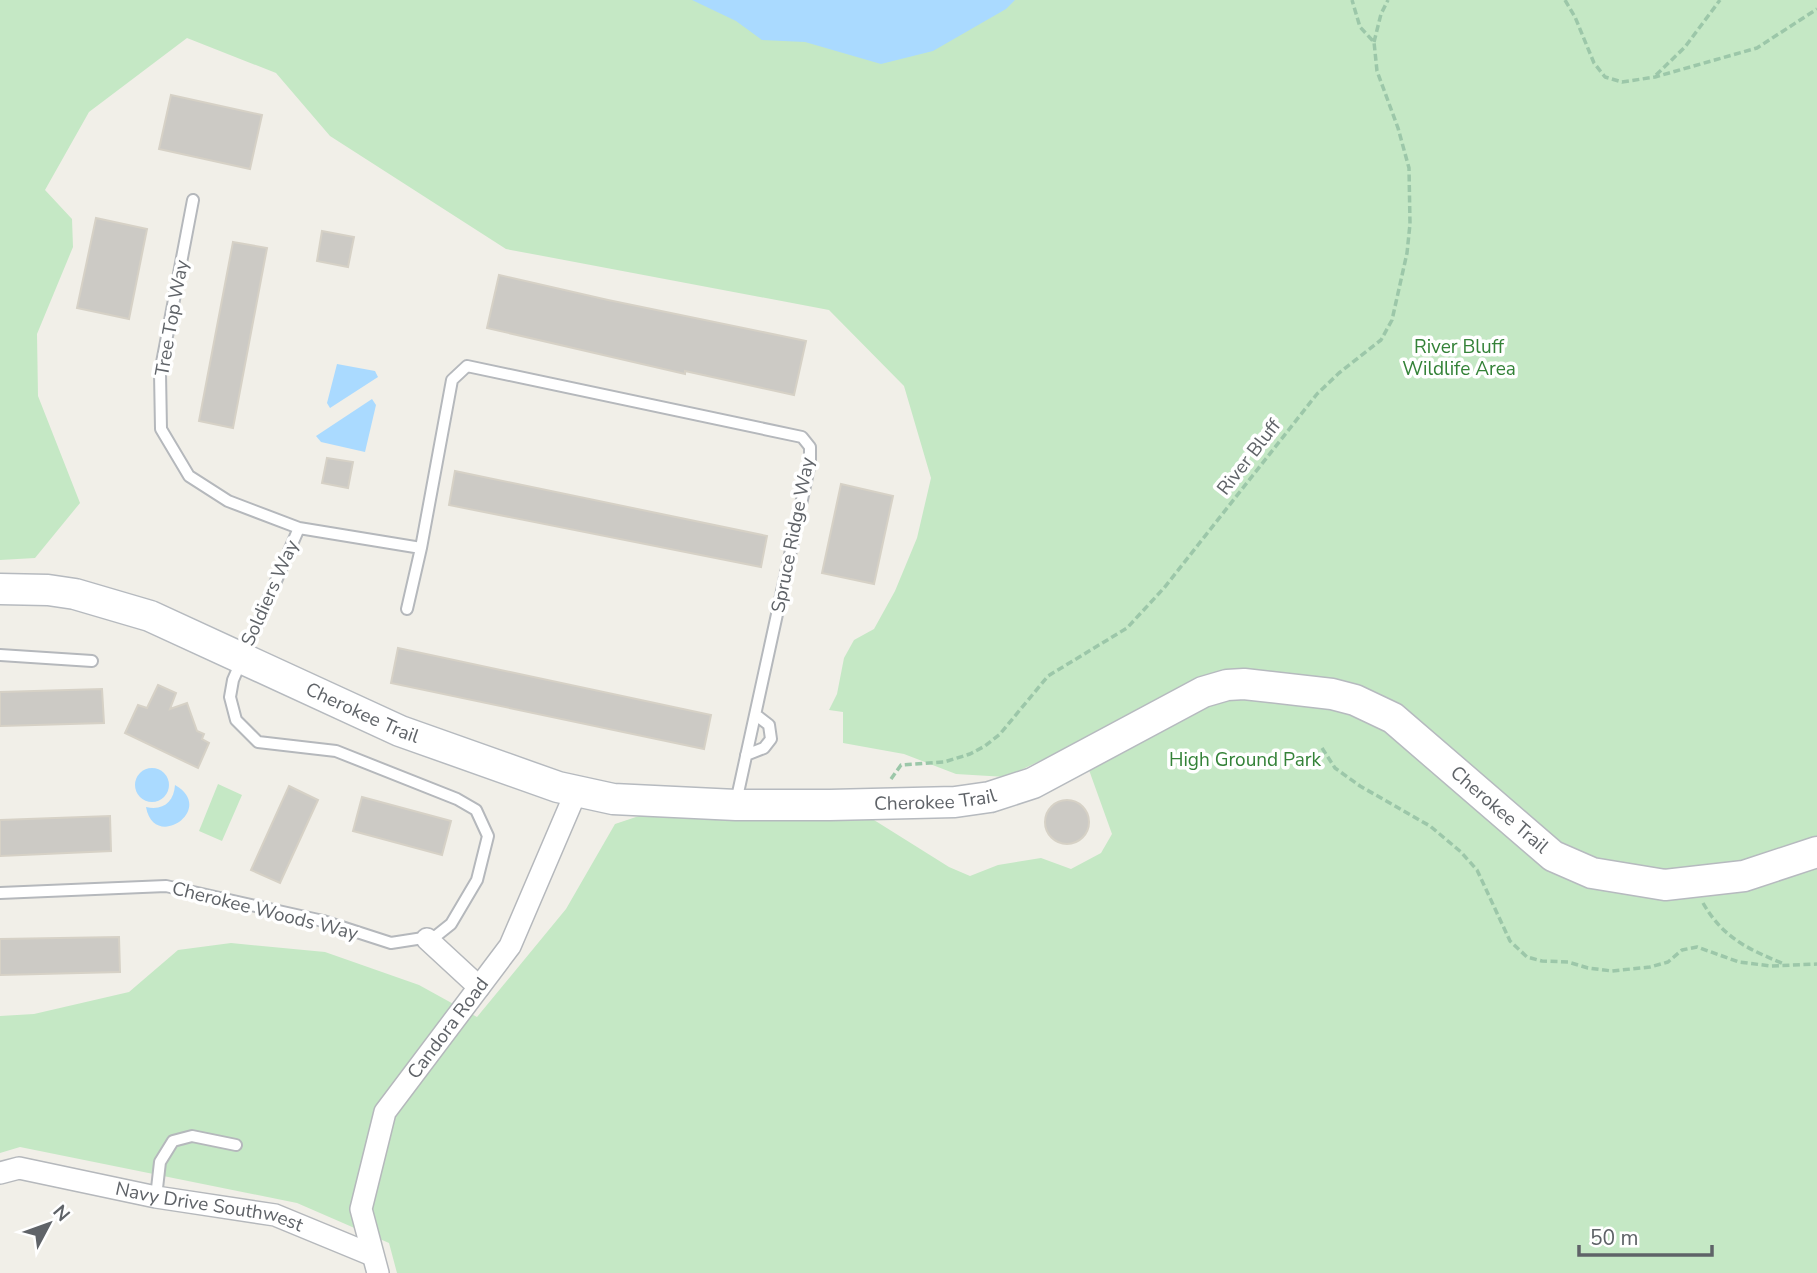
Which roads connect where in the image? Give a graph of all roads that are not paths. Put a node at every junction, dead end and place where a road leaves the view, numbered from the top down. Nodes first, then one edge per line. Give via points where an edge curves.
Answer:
1 (193, 200) dead end
2 (299, 528) junction
3 (421, 548) junction
4 (0, 589) edge
5 (407, 609) dead end
6 (0, 655) edge
7 (241, 658) junction
8 (92, 661) dead end
9 (756, 715) junction
10 (747, 755) junction
11 (576, 792) junction
12 (736, 805) junction
13 (1817, 852) edge
14 (0, 894) edge
15 (427, 939) junction
16 (479, 987) junction
17 (236, 1145) dead end
18 (0, 1173) edge
19 (156, 1197) junction
20 (375, 1264) edge

1 - 2 lane, Tree Top Way via 160,373 161,429 190,476 228,501
2 - 3 lane, Tree Top Way
2 - 7 lane, Soldiers Way
3 - 5 lane
3 - 9 lane, Spruce Ridge Way via 452,380 467,366 802,437 810,447 810,463
4 - 7 street, Cherokee Trail via 48,590 111,604 150,616
6 - 8 lane
7 - 11 street, Cherokee Trail via 400,731
7 - 15 lane via 230,697 236,720 258,742 336,751 476,810 488,836 477,880 450,924
9 - 10 lane, Spruce Ridge Way
9 - 10 lane via 769,725 771,739 764,748
10 - 12 lane, Spruce Ridge Way
11 - 12 street, Cherokee Trail via 613,799
11 - 16 street, Candora Road via 510,946
12 - 13 street, Cherokee Trail via 955,802 1007,792 1033,783 1203,692 1244,684 1332,694 1393,718 1553,856 1592,873 1665,885 1744,876
14 - 15 lane, Cherokee Woods Way via 166,886 323,921 391,943
15 - 16 street
16 - 20 street, Candora Road via 385,1112 361,1209
17 - 19 lane via 192,1136 173,1141 160,1162
18 - 19 street, Navy Drive Southwest via 19,1168
19 - 20 street, Navy Drive Southwest via 275,1215

